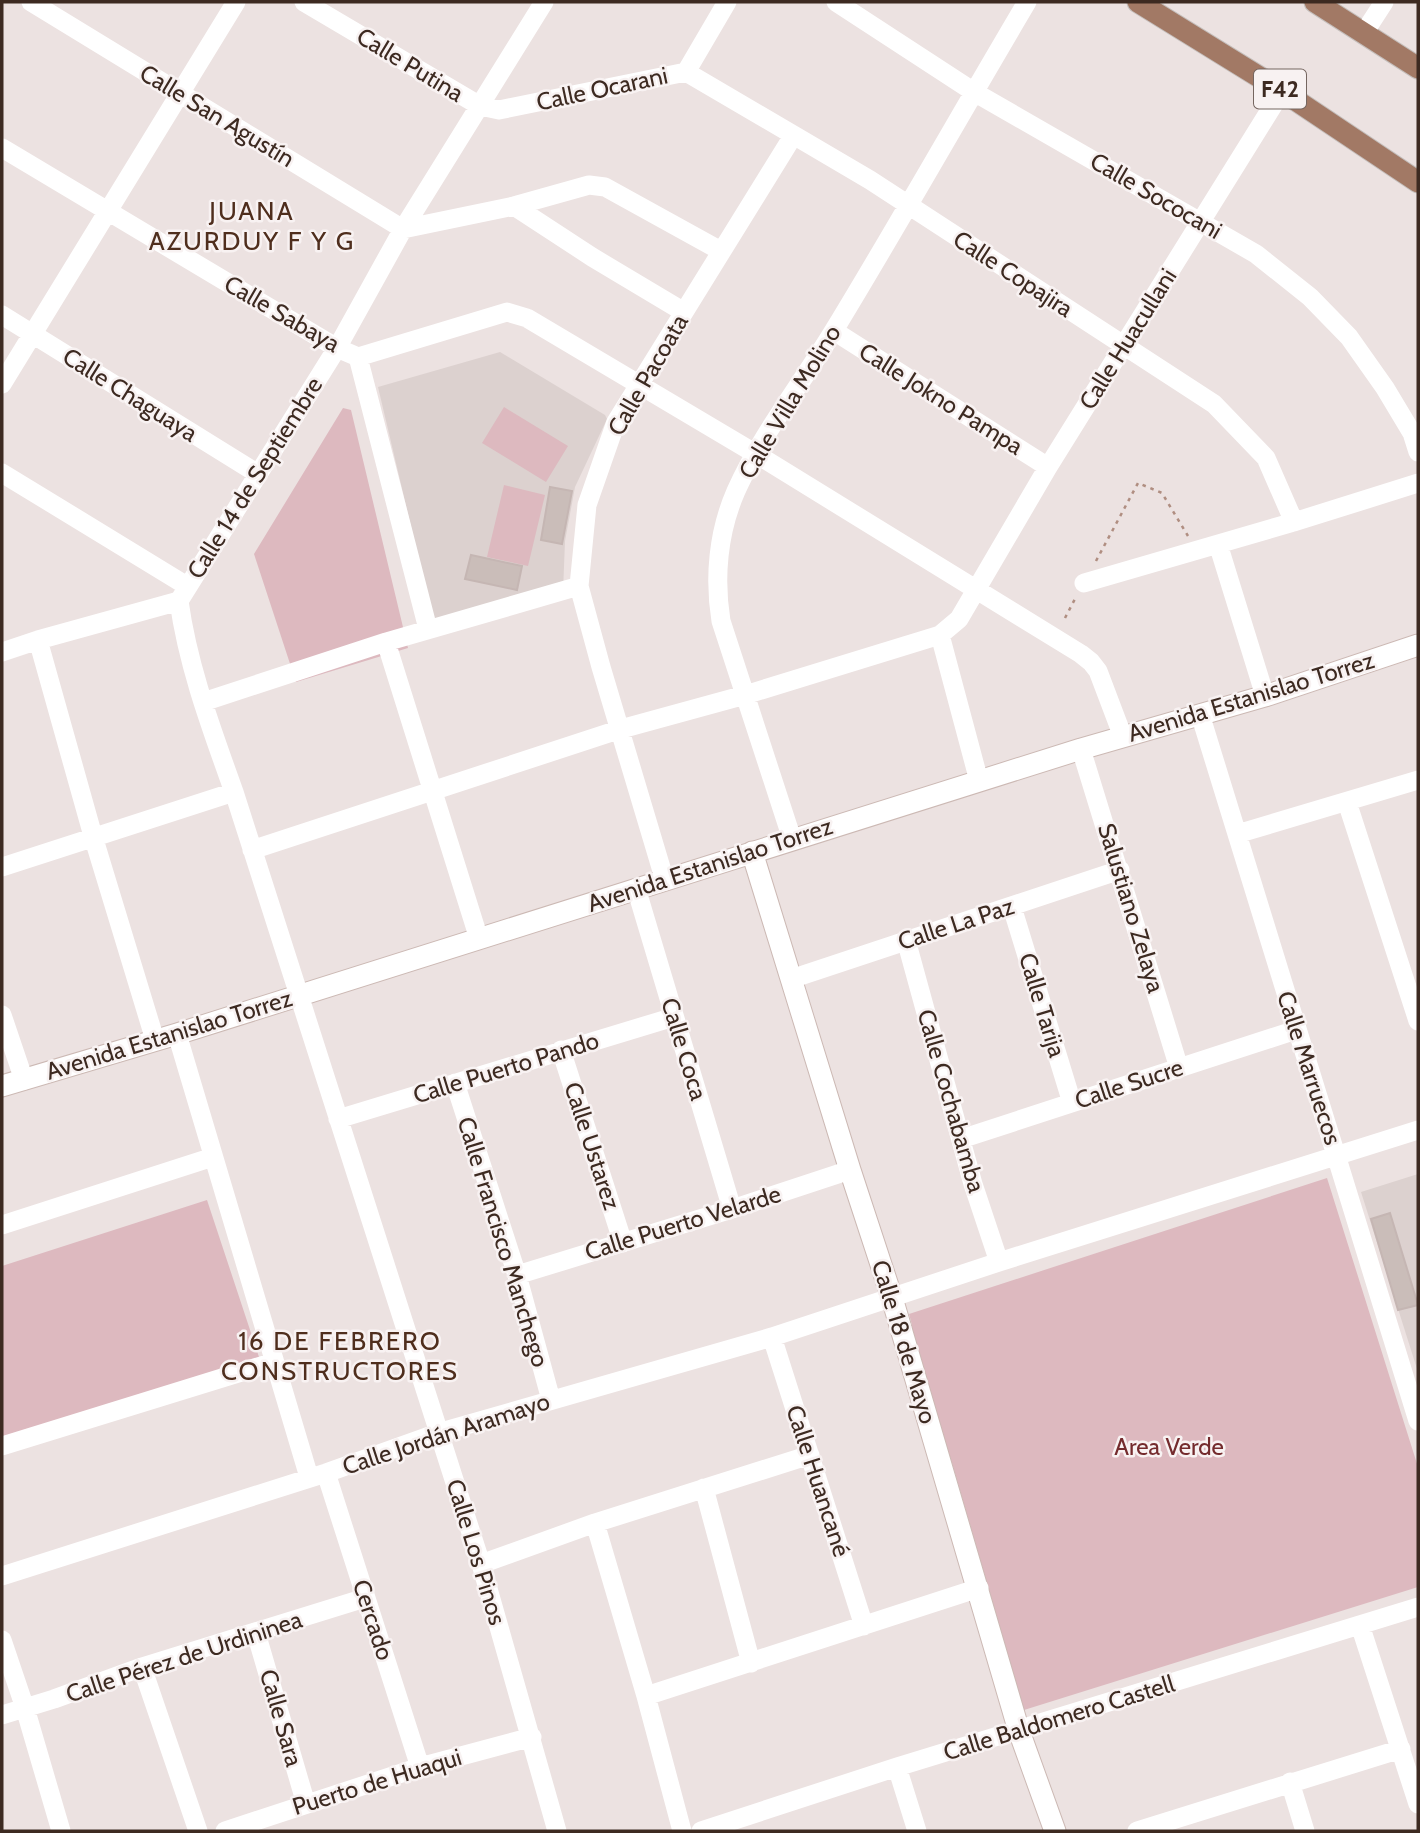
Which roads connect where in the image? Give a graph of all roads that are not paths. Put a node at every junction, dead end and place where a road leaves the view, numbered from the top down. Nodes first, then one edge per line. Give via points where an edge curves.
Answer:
1 (31, 2) edge
2 (236, 2) edge
3 (304, 2) edge
4 (544, 2) edge
5 (727, 2) edge
6 (836, 2) edge
7 (1027, 2) edge
8 (1138, 2) edge
9 (1315, 2) edge
10 (1384, 2) edge
11 (1364, 33) junction
12 (1418, 68) edge
13 (686, 72) junction
14 (1282, 91) junction
15 (974, 92) junction
16 (180, 93) junction
17 (480, 106) junction
18 (793, 136) junction
19 (2, 148) edge
20 (1418, 182) edge
21 (514, 206) junction
22 (908, 206) junction
23 (107, 212) junction
24 (1199, 222) junction
25 (403, 229) junction
26 (721, 251) junction
27 (684, 312) junction
28 (2, 315) edge
29 (834, 331) junction
30 (33, 334) junction
31 (1125, 346) junction
32 (337, 348) junction
33 (358, 357) junction
34 (2, 384) edge
35 (641, 386) junction
36 (1418, 452) edge
37 (756, 454) junction
38 (1048, 467) junction
39 (2, 473) edge
40 (258, 474) junction
41 (1418, 482) edge
42 (1294, 522) junction
43 (1218, 544) junction
44 (1084, 583) road end
45 (579, 586) junction
46 (976, 589) junction
47 (183, 594) junction
48 (428, 629) junction
49 (940, 635) junction
50 (38, 640) junction
51 (386, 642) junction
52 (1418, 645) edge
53 (2, 651) edge
54 (745, 695) junction
55 (1265, 696) junction
56 (203, 702) junction
57 (1200, 714) junction
58 (621, 729) junction
59 (1123, 737) junction
60 (1081, 749) junction
61 (1418, 780) edge
62 (979, 781) junction
63 (234, 792) junction
64 (432, 792) junction
65 (1348, 802) junction
66 (1237, 834) junction
67 (93, 836) junction
68 (792, 839) junction
69 (252, 850) junction
70 (752, 852) junction
71 (2, 867) edge
72 (1120, 870) junction
73 (665, 881) junction
74 (636, 888) junction
75 (1012, 906) junction
76 (480, 939) junction
77 (906, 940) junction
78 (792, 979) junction
79 (299, 995) junction
80 (1415, 997) edge
81 (2, 1015) edge
82 (674, 1017) junction
83 (1418, 1021) edge
84 (1296, 1030) junction
85 (177, 1034) junction
86 (155, 1040) junction
87 (561, 1050) junction
88 (1179, 1068) junction
89 (24, 1080) junction
90 (455, 1083) junction
91 (2, 1086) edge
92 (1072, 1103) junction
93 (338, 1119) junction
94 (1418, 1130) edge
95 (961, 1139) junction
96 (1337, 1155) junction
97 (213, 1157) junction
98 (850, 1170) junction
99 (732, 1209) junction
100 (2, 1225) edge
101 (623, 1243) junction
102 (999, 1262) junction
103 (517, 1275) junction
104 (892, 1298) junction
105 (772, 1337) junction
106 (274, 1362) junction
107 (551, 1401) junction
108 (1418, 1421) edge
109 (438, 1433) junction
110 (2, 1446) edge
111 (810, 1455) junction
112 (317, 1475) junction
113 (704, 1488) junction
114 (595, 1523) junction
115 (481, 1564) junction
116 (2, 1576) edge
117 (979, 1588) junction
118 (365, 1598) junction
119 (1418, 1607) edge
120 (1360, 1625) junction
121 (864, 1626) junction
122 (256, 1633) junction
123 (2, 1640) edge
124 (751, 1663) junction
125 (142, 1667) junction
126 (646, 1696) junction
127 (25, 1708) junction
128 (2, 1715) edge
129 (1019, 1731) junction
130 (532, 1737) junction
131 (1401, 1749) junction
132 (420, 1767) junction
133 (897, 1767) junction
134 (1290, 1782) junction
135 (306, 1804) junction
136 (1418, 1804) edge
137 (1180, 1825) edge
138 (56, 1830) edge
139 (198, 1831) edge
140 (225, 1831) edge
141 (557, 1831) edge
142 (682, 1831) edge
143 (701, 1831) edge
144 (917, 1831) edge
145 (1055, 1831) edge
146 (1137, 1831) edge
147 (1305, 1831) edge

1 - 16 street, Calle San Agustín
2 - 16 street
3 - 17 street, Calle Putina
4 - 17 street, Calle 14 de Septiembre
5 - 13 street, Calle Ocarani
6 - 15 street, Calle Sococani
7 - 15 street, Calle Villa Molino
8 - 14 main road, F42
9 - 11 main road
10 - 11 street
11 - 12 main road
13 - 17 street, Calle Ocarani via 499,110
13 - 18 street, Calle Copajira
14 - 20 main road, F42
14 - 24 street, Calle Huacullani
15 - 22 street, Calle Villa Molino
15 - 24 street, Calle Sococani
16 - 23 street
16 - 25 street, Calle San Agustín
17 - 25 street, Calle 14 de Septiembre
18 - 22 street, Calle Copajira
18 - 26 street, Calle Pacoata
19 - 23 street, Calle Sabaya
21 - 25 street
21 - 26 street via 589,185 605,187
21 - 27 street
22 - 29 street, Calle Villa Molino
22 - 31 street, Calle Copajira
23 - 30 street
23 - 32 street, Calle Sabaya
24 - 31 street, Calle Huacullani
24 - 36 street, Calle Sococani via 1256,254 1349,337 1412,433
25 - 32 street, Calle 14 de Septiembre
26 - 27 street, Calle Pacoata
27 - 35 street, Calle Pacoata
28 - 30 street, Calle Chaguaya
29 - 37 street, Calle Villa Molino
29 - 38 street, Calle Jokno Pampa
30 - 34 street
30 - 40 street, Calle Chaguaya
31 - 38 street, Calle Huacullani
31 - 42 street, Calle Copajira via 1214,404 1246,436 1266,458
32 - 33 street, Calle Sabaya
32 - 40 street, Calle 14 de Septiembre
33 - 35 street via 507,312 527,318
33 - 48 street, Calle Sabaya
35 - 37 street
35 - 45 street, Calle Pacoata via 616,422 587,505
37 - 46 street
37 - 54 street, Calle Villa Molino via 727,514 717,591 721,621
38 - 46 street, Calle Huacullani
39 - 47 street
40 - 47 street, Calle 14 de Septiembre
41 - 42 street
42 - 43 street
43 - 44 street
43 - 55 street
45 - 48 street
45 - 58 street, Calle Pacoata
46 - 49 street, Calle Huacullani via 959,619
46 - 59 street via 1091,662 1104,682
47 - 50 street
47 - 56 street, Calle 14 de Septiembre via 184,637
48 - 51 street
49 - 54 street
49 - 62 street
50 - 53 street
50 - 67 street
51 - 56 street
51 - 64 street
52 - 55 street, Avenida Estanislao Torrez
54 - 58 street
54 - 68 street, Calle Villa Molino
55 - 57 street, Avenida Estanislao Torrez
56 - 63 street, Calle 14 de Septiembre
57 - 59 street, Avenida Estanislao Torrez
57 - 66 street, Calle Marruecos
58 - 64 street
58 - 73 street, Calle Pacoata
59 - 60 street, Avenida Estanislao Torrez
60 - 62 street, Avenida Estanislao Torrez
60 - 72 street, Salustiano Zelaya
61 - 65 street
62 - 68 street, Avenida Estanislao Torrez
63 - 67 street
63 - 69 street, Calle 14 de Septiembre
64 - 69 street
64 - 76 street
65 - 66 street
65 - 80 street
66 - 84 street, Calle Marruecos
67 - 71 street
67 - 86 street
68 - 70 street, Avenida Estanislao Torrez
69 - 79 street, Calle 14 de Septiembre
70 - 73 street, Avenida Estanislao Torrez
70 - 78 street, Calle 18 de Mayo
72 - 75 street, Calle La Paz
72 - 88 street, Salustiano Zelaya
73 - 74 street, Avenida Estanislao Torrez
74 - 76 street, Avenida Estanislao Torrez
74 - 82 street, Calle Coca
75 - 77 street, Calle La Paz
75 - 92 street, Calle Tarija
76 - 79 street, Avenida Estanislao Torrez
77 - 78 street, Calle La Paz
77 - 95 street, Calle Cochabamba
78 - 98 street, Calle 18 de Mayo
79 - 85 street, Avenida Estanislao Torrez
79 - 93 street, Calle Los Pinos
80 - 83 street
81 - 89 street
82 - 87 street, Calle Puerto Pando
82 - 99 street, Calle Coca
84 - 88 street, Calle Sucre
84 - 96 street, Calle Marruecos
85 - 86 street, Avenida Estanislao Torrez
85 - 97 street, Cercado
86 - 89 street, Avenida Estanislao Torrez
87 - 90 street, Calle Puerto Pando
87 - 101 street, Calle Ustarez
88 - 92 street, Calle Sucre
89 - 91 street, Avenida Estanislao Torrez
90 - 93 street, Calle Puerto Pando
90 - 103 street, Calle Francisco Manchego
92 - 95 street, Calle Sucre
93 - 109 street, Calle Los Pinos
94 - 96 street, Calle Jordán Aramayo
95 - 102 street, Calle Cochabamba
96 - 102 street, Calle Jordán Aramayo
96 - 108 street, Calle Marruecos
97 - 100 street
97 - 106 street, Cercado
98 - 99 street, Calle Puerto Velarde
98 - 104 street, Calle 18 de Mayo
99 - 101 street, Calle Puerto Velarde
101 - 103 street, Calle Puerto Velarde
102 - 104 street, Calle Jordán Aramayo
103 - 107 street, Calle Francisco Manchego
104 - 105 street, Calle Jordán Aramayo
104 - 117 street, Calle 18 de Mayo
105 - 107 street, Calle Jordán Aramayo
105 - 111 street, Calle Huancané
106 - 110 street
106 - 112 street, Cercado
107 - 109 street, Calle Jordán Aramayo
109 - 112 street, Calle Jordán Aramayo
109 - 115 street, Calle Los Pinos
111 - 113 street
111 - 121 street, Calle Huancané
112 - 116 street, Calle Jordán Aramayo
112 - 118 street, Cercado
113 - 114 street
113 - 124 street
114 - 115 street
114 - 126 street
115 - 130 street, Calle Los Pinos
117 - 121 street
117 - 129 street, Calle 18 de Mayo
118 - 122 street, Calle Pérez de Urdininea
118 - 132 street, Cercado
119 - 120 street, Calle Baldomero Castell
120 - 129 street, Calle Baldomero Castell
120 - 131 street
121 - 124 street
122 - 125 street, Calle Pérez de Urdininea
122 - 135 street, Calle Sara
123 - 127 street
124 - 126 street
125 - 127 street, Calle Pérez de Urdininea
125 - 139 street
126 - 142 street
127 - 128 street, Calle Pérez de Urdininea
127 - 138 street
129 - 133 street, Calle Baldomero Castell
129 - 145 street, Calle 18 de Mayo
130 - 132 street, Puerto de Huaqui
130 - 141 street, Calle Los Pinos
131 - 134 street
131 - 136 street
132 - 135 street, Puerto de Huaqui
133 - 143 street, Calle Baldomero Castell
133 - 144 street
134 - 137 street
134 - 147 street
135 - 140 street, Puerto de Huaqui
137 - 146 street

